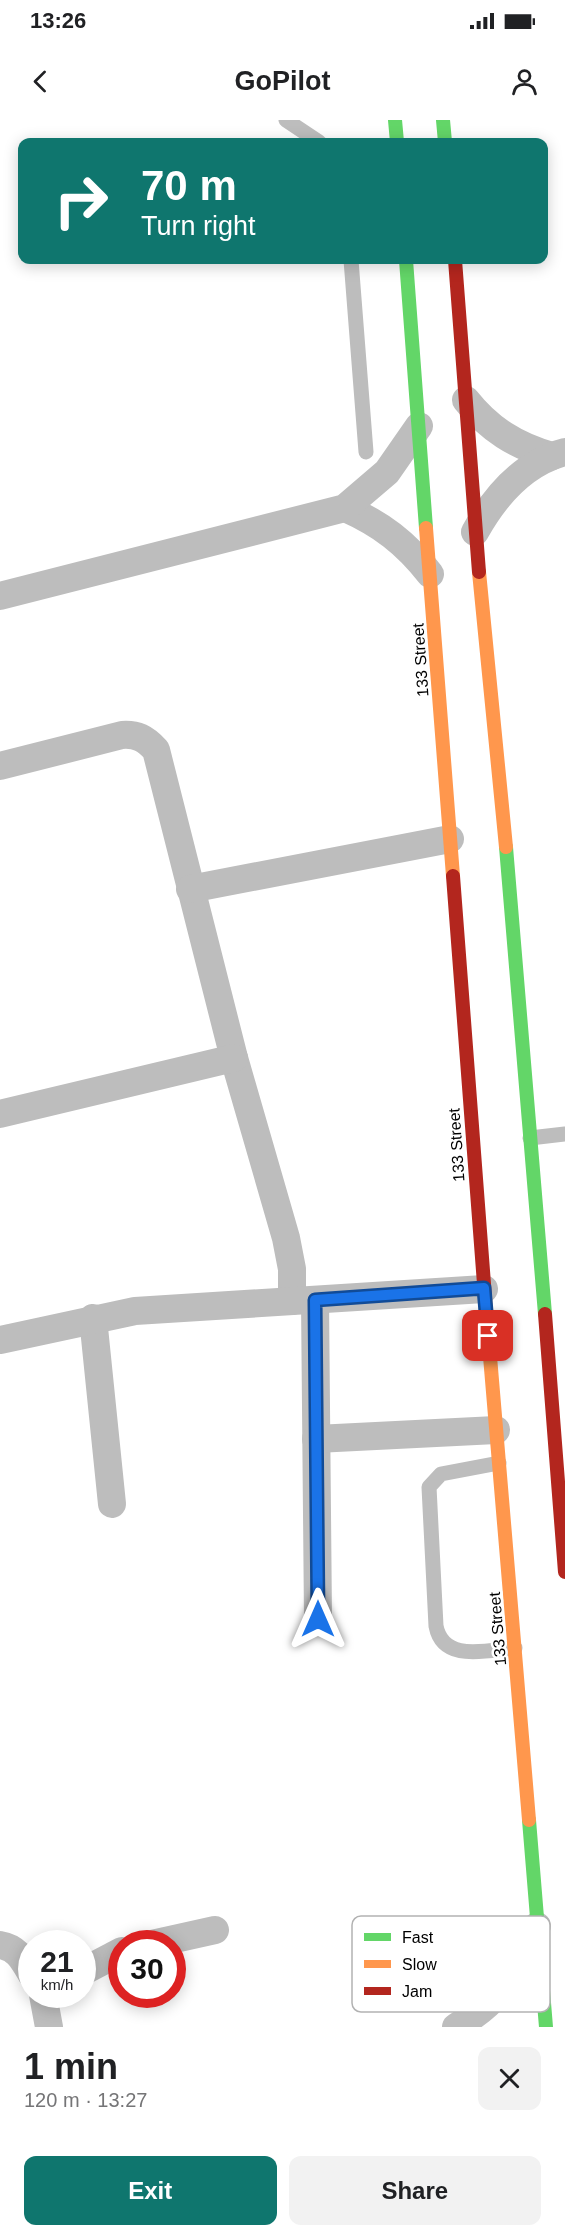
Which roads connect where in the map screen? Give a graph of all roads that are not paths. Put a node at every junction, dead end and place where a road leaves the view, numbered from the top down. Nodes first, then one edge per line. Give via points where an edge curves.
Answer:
1 (286, 120) edge
2 (395, 120) edge
3 (443, 120) edge
4 (313, 138) edge
5 (397, 138) edge
6 (445, 138) edge
7 (351, 264) edge
8 (406, 264) edge
9 (455, 264) edge
10 (466, 400) junction
11 (419, 426) junction
12 (366, 452) dead end
13 (559, 454) edge
14 (345, 508) junction
15 (475, 532) junction
16 (430, 574) junction
17 (0, 596) edge
18 (0, 766) edge
19 (450, 839) junction
20 (190, 889) junction
21 (234, 1058) junction
22 (0, 1114) edge
23 (565, 1134) edge
24 (530, 1138) junction
25 (484, 1288) junction
26 (304, 1301) junction
27 (93, 1318) junction
28 (0, 1340) edge
29 (496, 1430) junction
30 (316, 1439) junction
31 (499, 1463) junction
32 (112, 1504) dead end
33 (565, 1572) edge
34 (318, 1619) dead end
35 (515, 1648) junction
36 (536, 1916) edge
37 (214, 1930) dead end
38 (186, 1936) edge
39 (0, 1945) edge
40 (18, 1952) edge
41 (45, 2008) edge
42 (479, 2012) edge
43 (545, 2012) edge
44 (49, 2027) edge
45 (456, 2027) edge
46 (546, 2027) edge

1 - 4 lane
2 - 5 street
3 - 6 street
7 - 12 lane
8 - 11 street, 133 Street
9 - 10 street
10 - 13 street via 504,436 535,451
10 - 15 street
11 - 14 street via 387,472
11 - 16 street, 133 Street
13 - 15 street via 514,479 485,513
14 - 16 street via 393,534
14 - 17 street
15 - 24 street
16 - 19 street, 133 Street
18 - 20 street via 122,735 147,740 160,763
19 - 20 street
19 - 25 street, 133 Street
20 - 21 street
21 - 22 street
21 - 26 street
23 - 24 lane
24 - 33 street
25 - 26 street
25 - 29 street, 133 Street
26 - 27 street via 177,1307
26 - 30 street
27 - 28 street
27 - 32 street
29 - 30 street
29 - 31 street, 133 Street
30 - 34 street
31 - 35 street, 133 Street
31 - 35 lane via 441,1474 429,1487 436,1626 438,1637 454,1651
35 - 36 street, 133 Street
37 - 38 street
39 - 40 street
41 - 44 street
42 - 45 street
43 - 46 street, 133 Street

